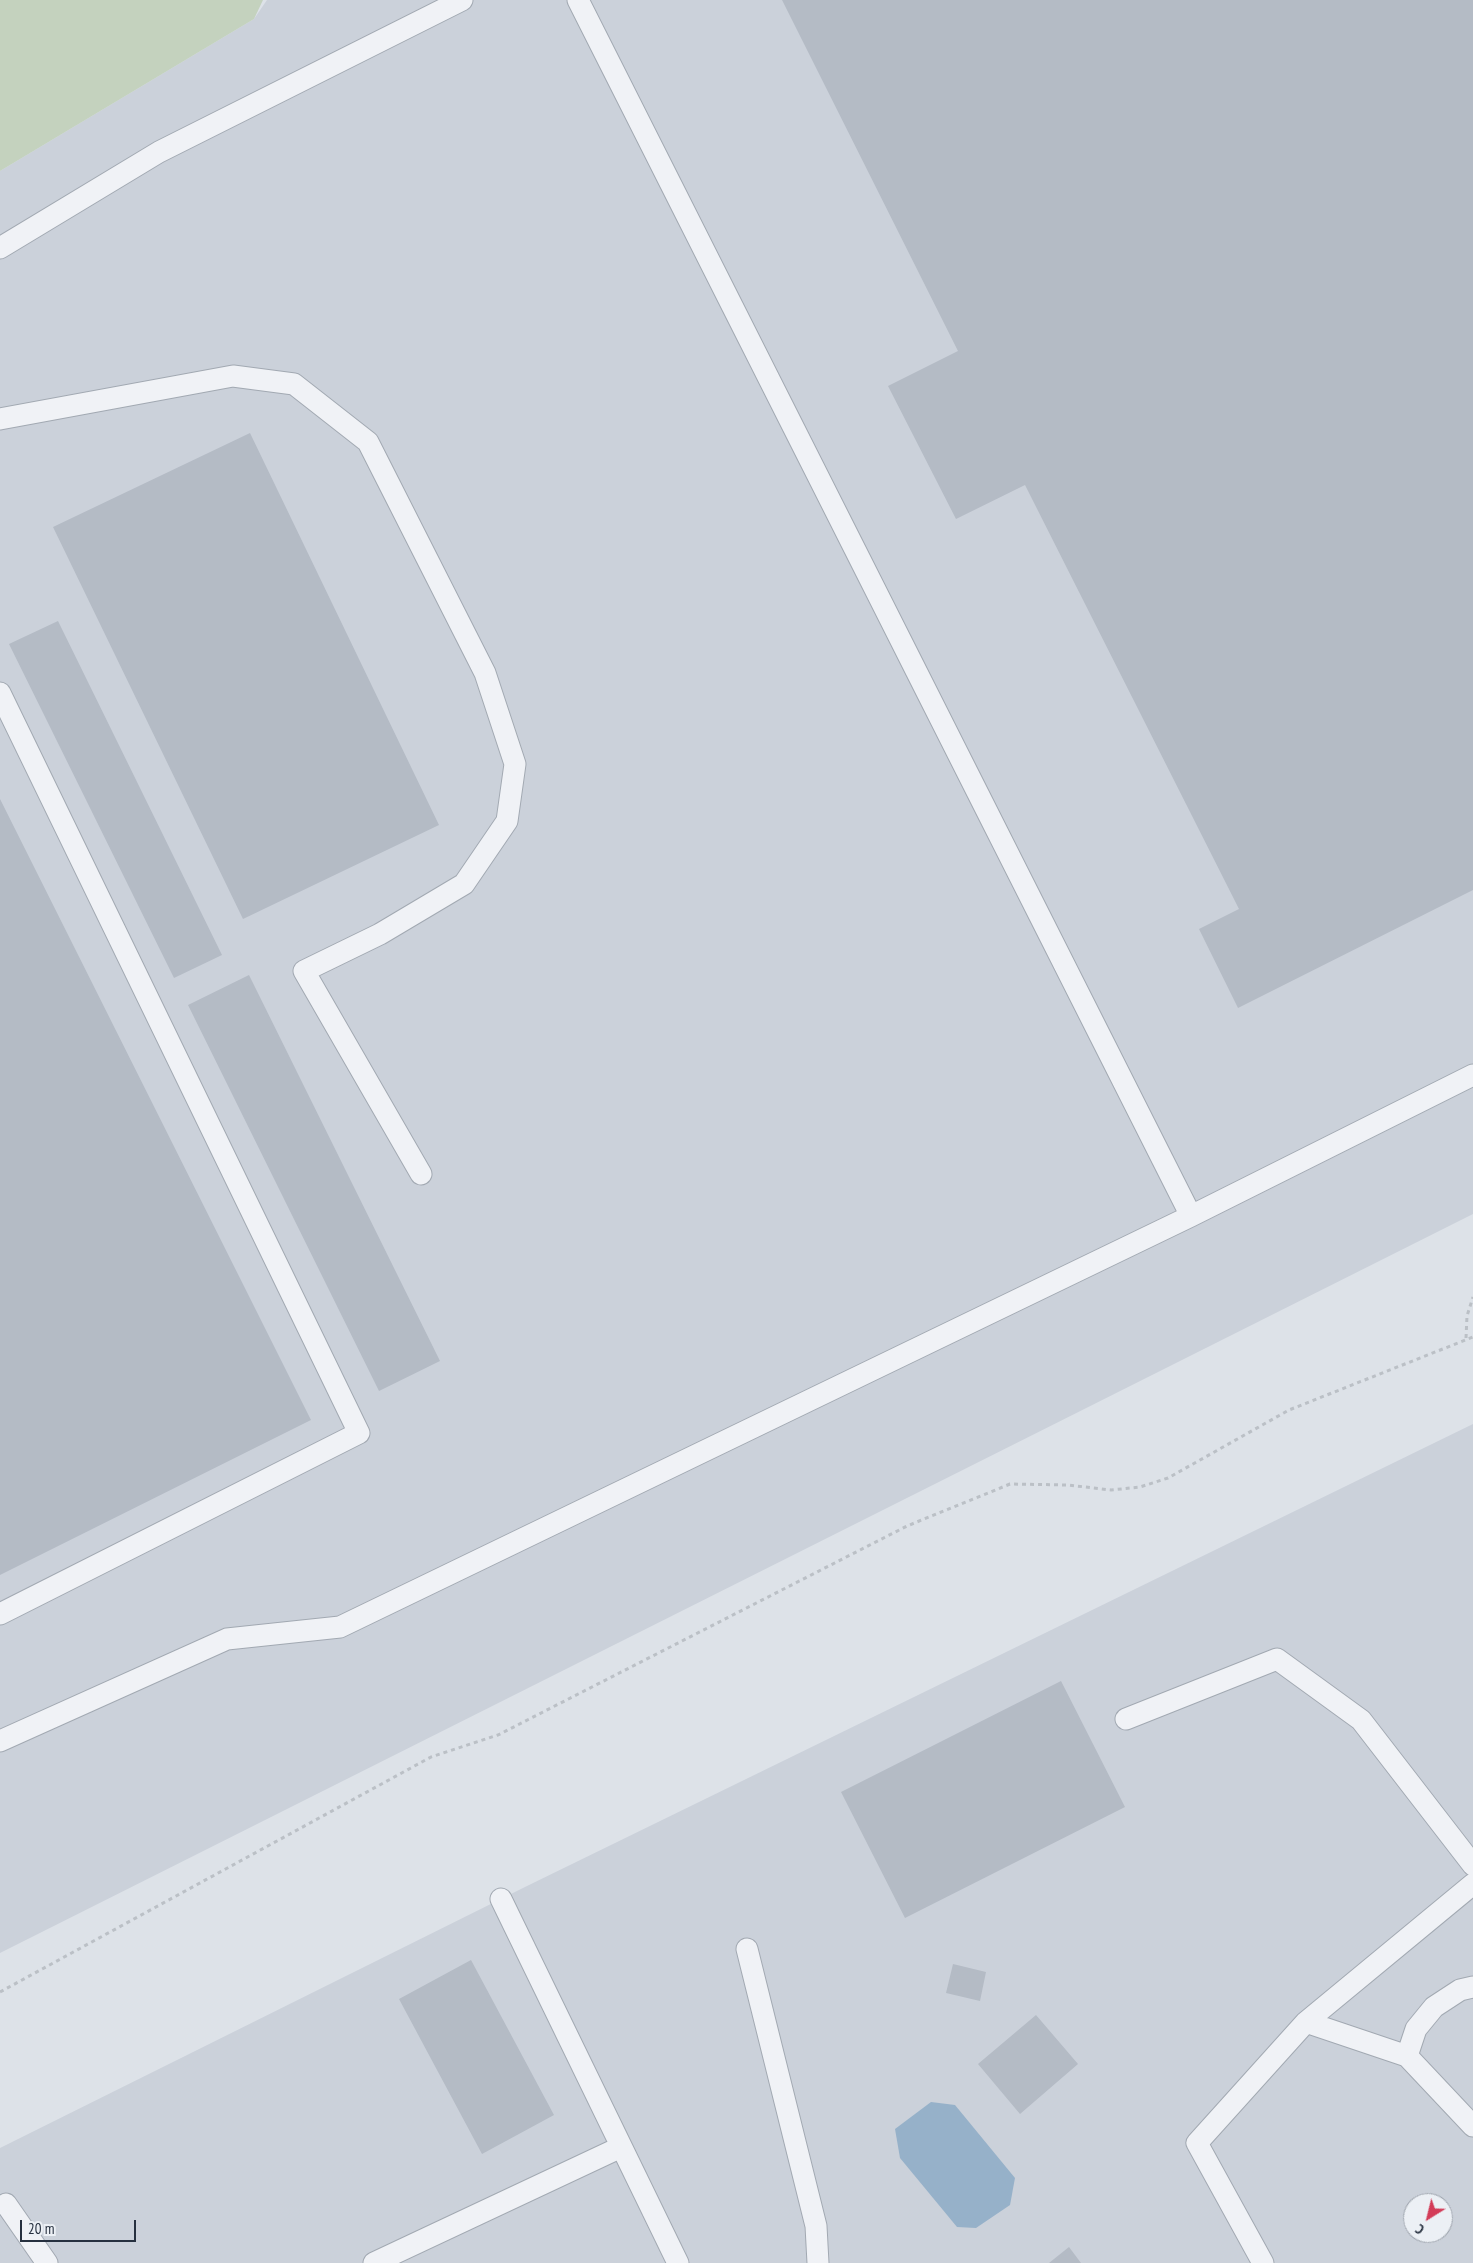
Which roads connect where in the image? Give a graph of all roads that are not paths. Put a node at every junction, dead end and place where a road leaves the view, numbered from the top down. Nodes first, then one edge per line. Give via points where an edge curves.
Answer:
1 (462, 0) edge
2 (578, 0) edge
3 (0, 248) edge
4 (0, 419) edge
5 (0, 693) edge
6 (1473, 1075) edge
7 (421, 1174) dead end
8 (1191, 1216) junction
9 (0, 1614) edge
10 (1126, 1719) dead end
11 (0, 1741) edge
12 (1473, 1865) edge
13 (1473, 1884) edge
14 (501, 1899) dead end
15 (747, 1949) dead end
16 (1473, 1987) edge
17 (1306, 2022) junction
18 (1407, 2056) junction
19 (1473, 2126) edge
20 (621, 2147) junction
21 (6, 2204) dead end
22 (47, 2263) edge
23 (374, 2263) edge
24 (678, 2263) edge
25 (818, 2263) edge
26 (1263, 2263) edge

1 - 3 lane via 159,152
2 - 8 lane
4 - 7 lane via 233,376 294,384 368,442 485,673 515,764 506,820 464,884 380,934 304,971
5 - 9 lane via 359,1432
6 - 8 lane
8 - 11 lane via 340,1627 227,1639
10 - 12 lane via 1277,1659 1361,1720
13 - 17 lane
14 - 20 lane
15 - 25 lane via 816,2226
16 - 18 lane via 1460,1990 1434,2007 1416,2029
17 - 18 lane
17 - 26 lane via 1198,2143
18 - 19 lane
20 - 23 lane
20 - 24 lane
21 - 22 lane

